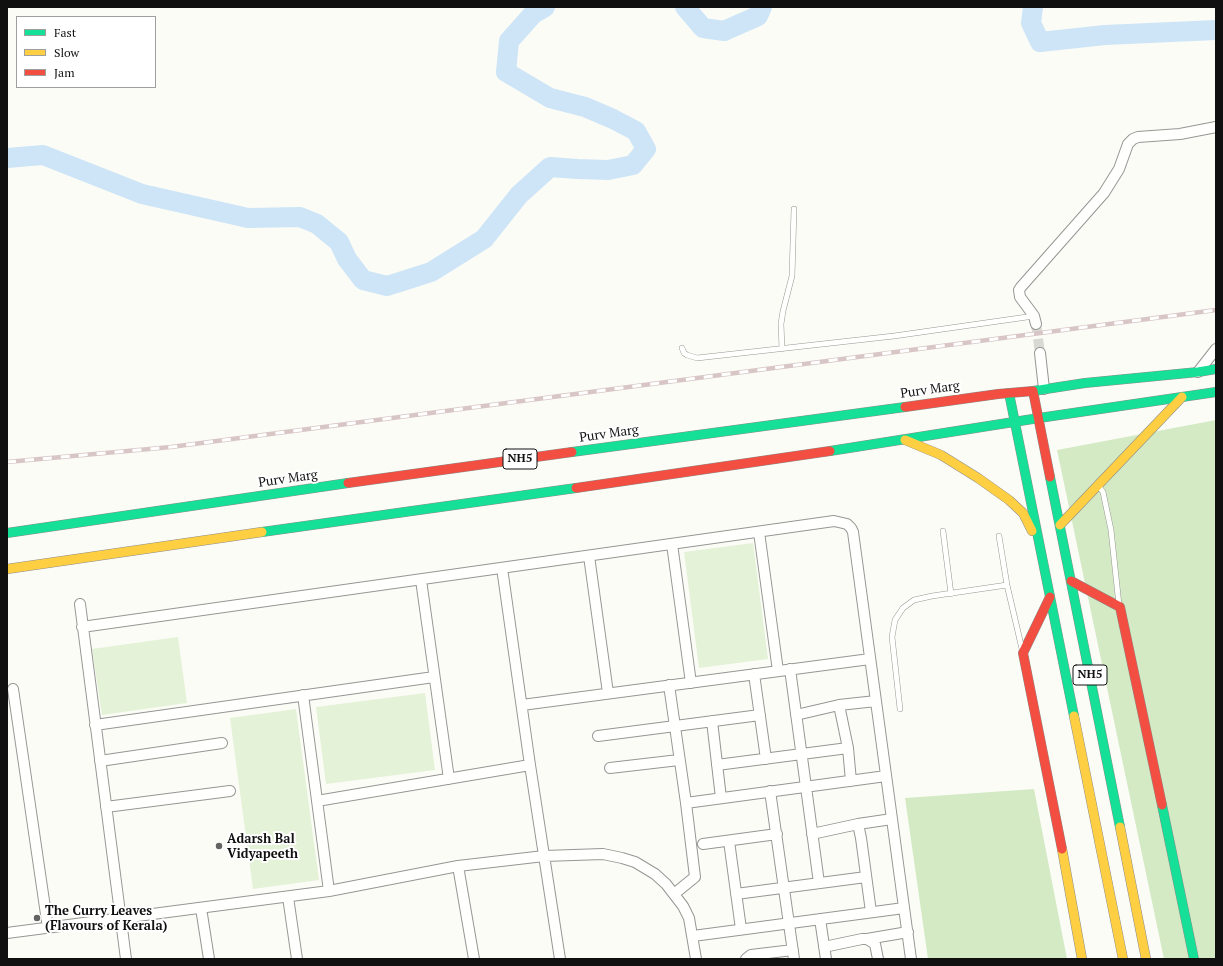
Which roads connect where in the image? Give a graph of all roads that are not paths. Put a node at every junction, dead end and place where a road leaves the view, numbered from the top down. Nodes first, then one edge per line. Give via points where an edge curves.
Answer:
1 (1216, 127) edge
2 (794, 209) dead end
3 (1035, 320) joint
4 (682, 348) dead end
5 (782, 349) junction
6 (1216, 349) edge
7 (1040, 353) tunnel mouth
8 (1216, 369) edge
9 (1198, 372) junction
10 (1044, 389) junction
11 (1033, 391) junction
12 (1216, 392) edge
13 (1009, 393) junction
14 (1182, 397) junction
15 (1039, 418) junction
16 (1015, 423) junction
17 (905, 440) junction
18 (1098, 485) junction
19 (1060, 525) junction
20 (943, 531) dead end
21 (759, 532) junction
22 (7, 533) edge
23 (999, 536) dead end
24 (672, 544) junction
25 (1041, 551) junction
26 (589, 556) junction
27 (502, 568) junction
28 (7, 569) edge
29 (421, 580) junction
30 (1071, 581) junction
31 (1007, 585) junction
32 (951, 594) junction
33 (1050, 598) junction
34 (80, 604) dead end
35 (1120, 607) junction
36 (82, 627) junction
37 (1023, 653) junction
38 (870, 659) junction
39 (790, 669) junction
40 (778, 671) junction
41 (754, 674) junction
42 (434, 676) junction
43 (691, 682) junction
44 (668, 685) junction
45 (13, 689) dead end
46 (608, 694) junction
47 (303, 695) junction
48 (876, 701) junction
49 (522, 705) junction
50 (839, 705) junction
51 (900, 709) dead end
52 (760, 715) junction
53 (796, 715) junction
54 (712, 721) junction
55 (96, 725) junction
56 (674, 726) junction
57 (598, 736) dead end
58 (222, 743) dead end
59 (848, 748) junction
60 (801, 754) junction
61 (766, 759) junction
62 (679, 760) junction
63 (100, 761) junction
64 (530, 765) junction
65 (717, 765) junction
66 (610, 768) dead end
67 (886, 776) junction
68 (449, 779) junction
69 (851, 780) junction
70 (805, 786) junction
71 (230, 791) dead end
72 (770, 791) junction
73 (721, 798) junction
74 (317, 801) junction
75 (686, 803) junction
76 (106, 807) junction
77 (892, 820) junction
78 (858, 824) junction
79 (777, 834) junction
80 (812, 834) junction
81 (729, 841) junction
82 (703, 844) dead end
83 (544, 856) junction
84 (458, 866) junction
85 (866, 877) junction
86 (819, 883) junction
87 (784, 888) junction
88 (329, 891) junction
89 (674, 894) junction
90 (736, 894) junction
91 (288, 897) junction
92 (201, 908) junction
93 (904, 908) junction
94 (871, 912) junction
95 (121, 918) junction
96 (820, 919) junction
97 (789, 923) junction
98 (48, 928) junction
99 (741, 929) junction
100 (908, 932) junction
101 (7, 933) edge
102 (693, 936) junction
103 (867, 939) junction
104 (824, 947) junction
105 (793, 955) edge
106 (126, 959) edge
107 (209, 959) edge
108 (297, 959) edge
109 (474, 959) edge
110 (560, 959) edge
111 (696, 959) edge
112 (743, 959) edge
113 (826, 959) edge
114 (878, 959) edge
115 (911, 959) edge
116 (1082, 959) edge
117 (1123, 959) edge
118 (1146, 959) edge
119 (1194, 959) edge

1 - 3 street via 1180,134 1138,137 1128,144 1119,169 1104,193 1021,287 1022,302
2 - 5 lane via 792,276 781,324
3 - 5 lane
4 - 5 lane via 687,355 697,358
6 - 9 street
7 - 10 street
8 - 9 main road, Purv Marg
9 - 10 main road, Purv Marg
10 - 11 main road, Purv Marg
11 - 13 main road, Purv Marg / NH5
11 - 15 main road, NH5
12 - 14 main road
13 - 16 main road, NH5
13 - 22 main road, Purv Marg / NH5 via 455,468
14 - 15 main road
14 - 18 main road
15 - 16 main road
15 - 19 main road, NH5
16 - 17 main road
16 - 25 main road, NH5
17 - 25 main road via 941,455 1008,500 1023,513
17 - 28 main road
18 - 19 main road
18 - 35 lane via 1103,492 1112,530
19 - 30 main road, NH5
20 - 32 lane
21 - 24 street
21 - 38 street via 834,521 847,524 851,528
21 - 40 street
23 - 31 lane
24 - 26 street
24 - 43 street
25 - 33 main road, NH5
26 - 27 street
26 - 46 street
27 - 29 street
27 - 49 street
29 - 36 street
29 - 42 street
30 - 35 main road
30 - 118 main road, NH5
31 - 32 lane
31 - 37 lane
32 - 51 lane via 914,600 903,608 895,620 892,637
33 - 37 main road
33 - 117 main road, NH5
34 - 36 street
35 - 119 main road
36 - 55 street
37 - 116 main road
38 - 39 street
38 - 48 street
39 - 40 street
39 - 53 street
40 - 41 street
41 - 43 street
41 - 52 street
42 - 47 street
42 - 68 street
43 - 44 street
44 - 46 street
44 - 56 street
45 - 98 street
46 - 49 street
47 - 55 street
47 - 74 street
48 - 50 street
48 - 67 street
49 - 64 street
50 - 53 street
50 - 59 street
52 - 54 street
52 - 61 street
53 - 60 street
54 - 56 street
54 - 65 street
55 - 63 street
56 - 57 street
56 - 62 street
58 - 63 street
59 - 60 street
59 - 69 street
60 - 61 street
60 - 70 street
61 - 65 street
62 - 66 street
62 - 75 street
63 - 76 street
64 - 68 street
64 - 83 street
65 - 73 street
67 - 69 street
67 - 77 street
68 - 74 street
69 - 70 street
70 - 72 street
70 - 80 street
71 - 76 street
72 - 73 street
72 - 79 street
73 - 75 street
74 - 88 street
75 - 89 street via 695,877
76 - 95 street
77 - 78 street
77 - 93 street
78 - 80 street
78 - 85 street
79 - 81 street
79 - 87 street
80 - 86 street
81 - 82 street
81 - 90 street
83 - 84 street
83 - 89 street via 603,854 622,858 635,862 655,874
83 - 110 street
84 - 88 street
84 - 109 street
85 - 86 street
85 - 94 street
86 - 87 street
87 - 90 street
87 - 97 street
88 - 91 street
89 - 102 street via 689,918
90 - 99 street
91 - 92 street
91 - 108 street
92 - 95 street
92 - 107 street
93 - 94 street
93 - 100 street
94 - 96 street
95 - 98 street
95 - 106 street
96 - 97 street
96 - 104 street
97 - 99 street
97 - 105 street
98 - 101 street
99 - 102 street
100 - 103 street
100 - 115 street
102 - 111 street
103 - 104 street
103 - 114 street via 875,944
104 - 113 street
105 - 112 street via 751,955

